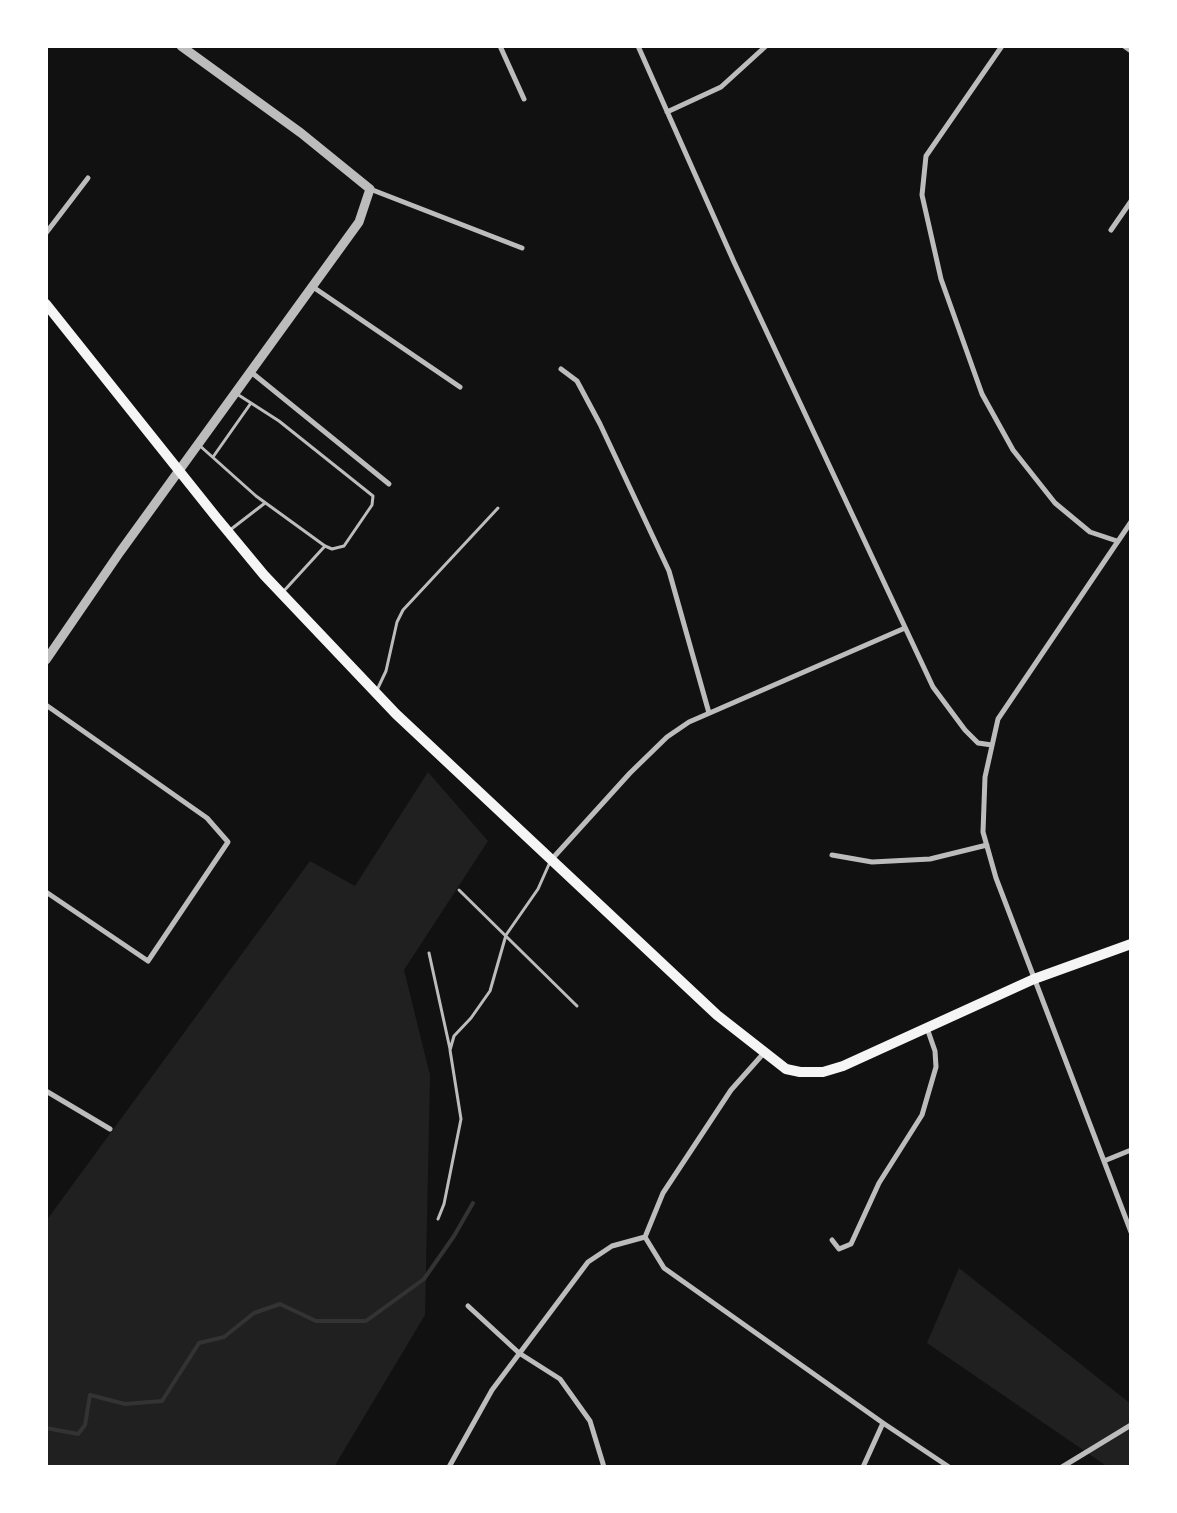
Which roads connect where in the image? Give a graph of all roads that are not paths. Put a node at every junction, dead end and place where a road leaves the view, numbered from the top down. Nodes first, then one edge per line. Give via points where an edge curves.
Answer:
1 (181, 46) edge
2 (500, 46) edge
3 (638, 46) edge
4 (766, 46) edge
5 (1002, 46) edge
6 (1124, 46) edge
7 (1131, 51) edge
8 (524, 99) dead end
9 (667, 112) junction
10 (88, 178) dead end
11 (370, 188) junction
12 (1131, 201) edge
13 (1111, 230) dead end
14 (46, 233) edge
15 (522, 248) dead end
16 (312, 287) junction
17 (46, 304) edge
18 (561, 369) dead end
19 (251, 372) junction
20 (460, 388) dead end
21 (236, 393) junction
22 (251, 403) junction
23 (199, 445) junction
24 (213, 457) junction
25 (180, 471) junction
26 (389, 484) dead end
27 (265, 503) junction
28 (498, 508) dead end
29 (1131, 522) edge
30 (228, 532) junction
31 (1117, 541) junction
32 (325, 546) junction
33 (282, 594) junction
34 (905, 628) junction
35 (46, 660) edge
36 (376, 693) junction
37 (46, 705) edge
38 (709, 713) junction
39 (992, 745) junction
40 (987, 845) junction
41 (832, 855) dead end
42 (552, 859) junction
43 (459, 890) dead end
44 (46, 892) edge
45 (506, 935) junction
46 (1131, 944) edge
47 (429, 953) dead end
48 (1034, 979) junction
49 (577, 1006) dead end
50 (926, 1028) junction
51 (450, 1050) junction
52 (763, 1054) junction
53 (46, 1091) edge
54 (110, 1129) dead end
55 (1131, 1150) edge
56 (1104, 1160) junction
57 (438, 1219) dead end
58 (1131, 1232) edge
59 (645, 1237) junction
60 (832, 1240) dead end
61 (468, 1306) dead end
62 (519, 1353) junction
63 (883, 1423) junction
64 (1131, 1425) edge
65 (449, 1467) edge
66 (604, 1467) edge
67 (864, 1467) edge
68 (949, 1467) edge
69 (1062, 1467) edge

1 - 11 street
2 - 8 street
3 - 9 street
4 - 9 street via 721,87
5 - 31 street via 926,156 922,195 940,279 982,394 1013,450 1055,503 1090,532
6 - 7 street
9 - 34 street
10 - 14 street
11 - 15 street
11 - 16 street via 359,222
12 - 13 street
16 - 19 street
16 - 20 street
17 - 25 main road
18 - 38 street via 577,380 669,571
19 - 21 street
19 - 26 street
21 - 22 lane
21 - 23 street
22 - 24 lane
22 - 32 lane via 279,421 373,496 372,505 344,546 332,549
23 - 24 lane
23 - 25 street
24 - 27 lane
25 - 30 main road
25 - 35 street
27 - 30 lane
27 - 32 lane
28 - 36 lane via 403,610
29 - 31 street
30 - 33 main road
31 - 39 street via 998,719
32 - 33 lane
33 - 36 main road
34 - 38 street
34 - 39 street via 932,687 965,730 978,742
36 - 42 main road
37 - 44 street via 207,818 228,842 148,961
38 - 42 street via 667,737 630,772
39 - 40 street via 985,778 983,832
40 - 41 street via 930,859 872,862
40 - 48 street
42 - 45 lane via 538,889
42 - 52 main road via 717,1015
43 - 45 lane
45 - 49 lane
45 - 51 lane via 490,991 454,1036
46 - 48 main road
47 - 51 lane
48 - 50 main road
48 - 56 street
50 - 52 main road via 844,1066 822,1072 786,1069
50 - 60 street via 935,1051 936,1067 922,1115 879,1182 851,1244 839,1249
51 - 57 lane via 461,1119
52 - 59 street via 731,1090 663,1192
53 - 54 street
55 - 56 street
56 - 58 street
59 - 62 street via 612,1246 588,1262
59 - 63 street via 664,1268
61 - 62 street
62 - 65 street via 492,1390
62 - 66 street via 560,1379 590,1421
63 - 67 street
63 - 68 street
64 - 69 street

